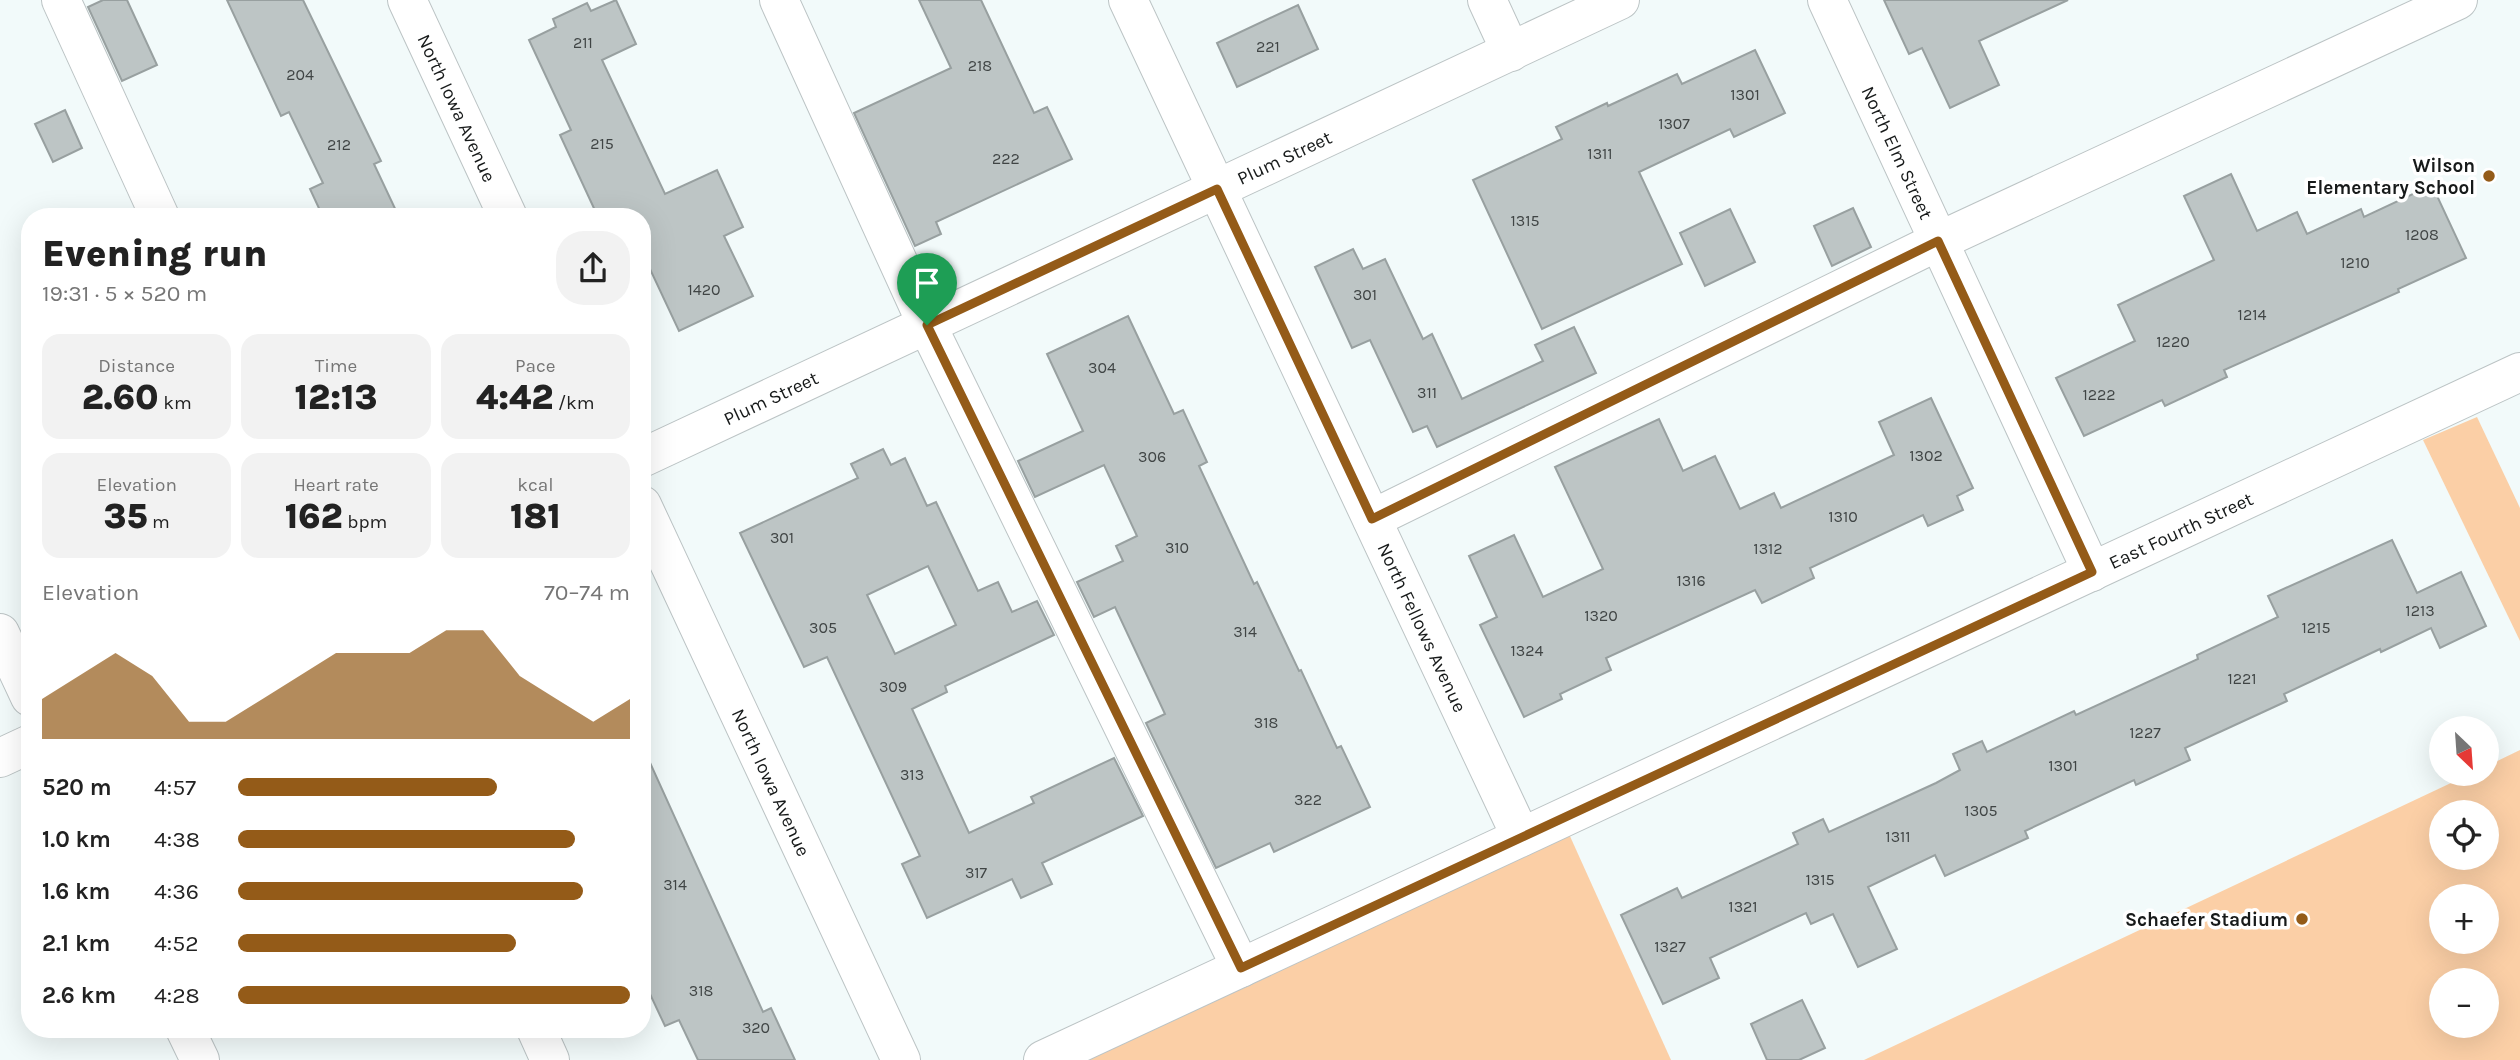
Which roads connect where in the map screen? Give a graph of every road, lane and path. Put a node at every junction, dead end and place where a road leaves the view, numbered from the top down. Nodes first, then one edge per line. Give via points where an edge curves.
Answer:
1 (61, 0) edge
2 (407, 0) edge
3 (779, 0) edge
4 (1128, 0) edge
5 (1486, 0) edge
6 (1620, 0) edge
7 (1826, 0) edge
8 (2458, 0) edge
9 (1511, 52) junction
10 (1217, 189) junction
11 (156, 208) edge
12 (504, 208) edge
13 (1938, 241) junction
14 (927, 325) junction
15 (2520, 372) edge
16 (651, 454) edge
17 (1372, 519) junction
18 (651, 524) edge
19 (2092, 572) junction
20 (0, 633) edge
21 (21, 678) edge
22 (21, 748) edge
23 (0, 758) edge
24 (1521, 837) junction
25 (1241, 968) junction
26 (189, 1038) edge
27 (540, 1038) edge
28 (200, 1060) edge
29 (550, 1060) edge
30 (901, 1060) edge
31 (1043, 1060) edge

1 - 11 street
2 - 12 street, North Iowa Avenue
3 - 14 street
4 - 10 street, North Fellows Avenue
5 - 9 street
6 - 9 street, Plum Street
7 - 13 street, North Elm Street
8 - 13 street
9 - 10 street, Plum Street
10 - 14 street, Plum Street
10 - 17 street, North Fellows Avenue
13 - 17 street
13 - 19 street, North Elm Street
14 - 16 street, Plum Street
14 - 25 street
15 - 19 street, East Fourth Street
17 - 24 street, North Fellows Avenue
18 - 30 street, North Iowa Avenue
19 - 24 street, East Fourth Street
20 - 21 street
22 - 23 street
24 - 25 street, East Fourth Street
25 - 31 street, East Fourth Street
26 - 28 street
27 - 29 street

